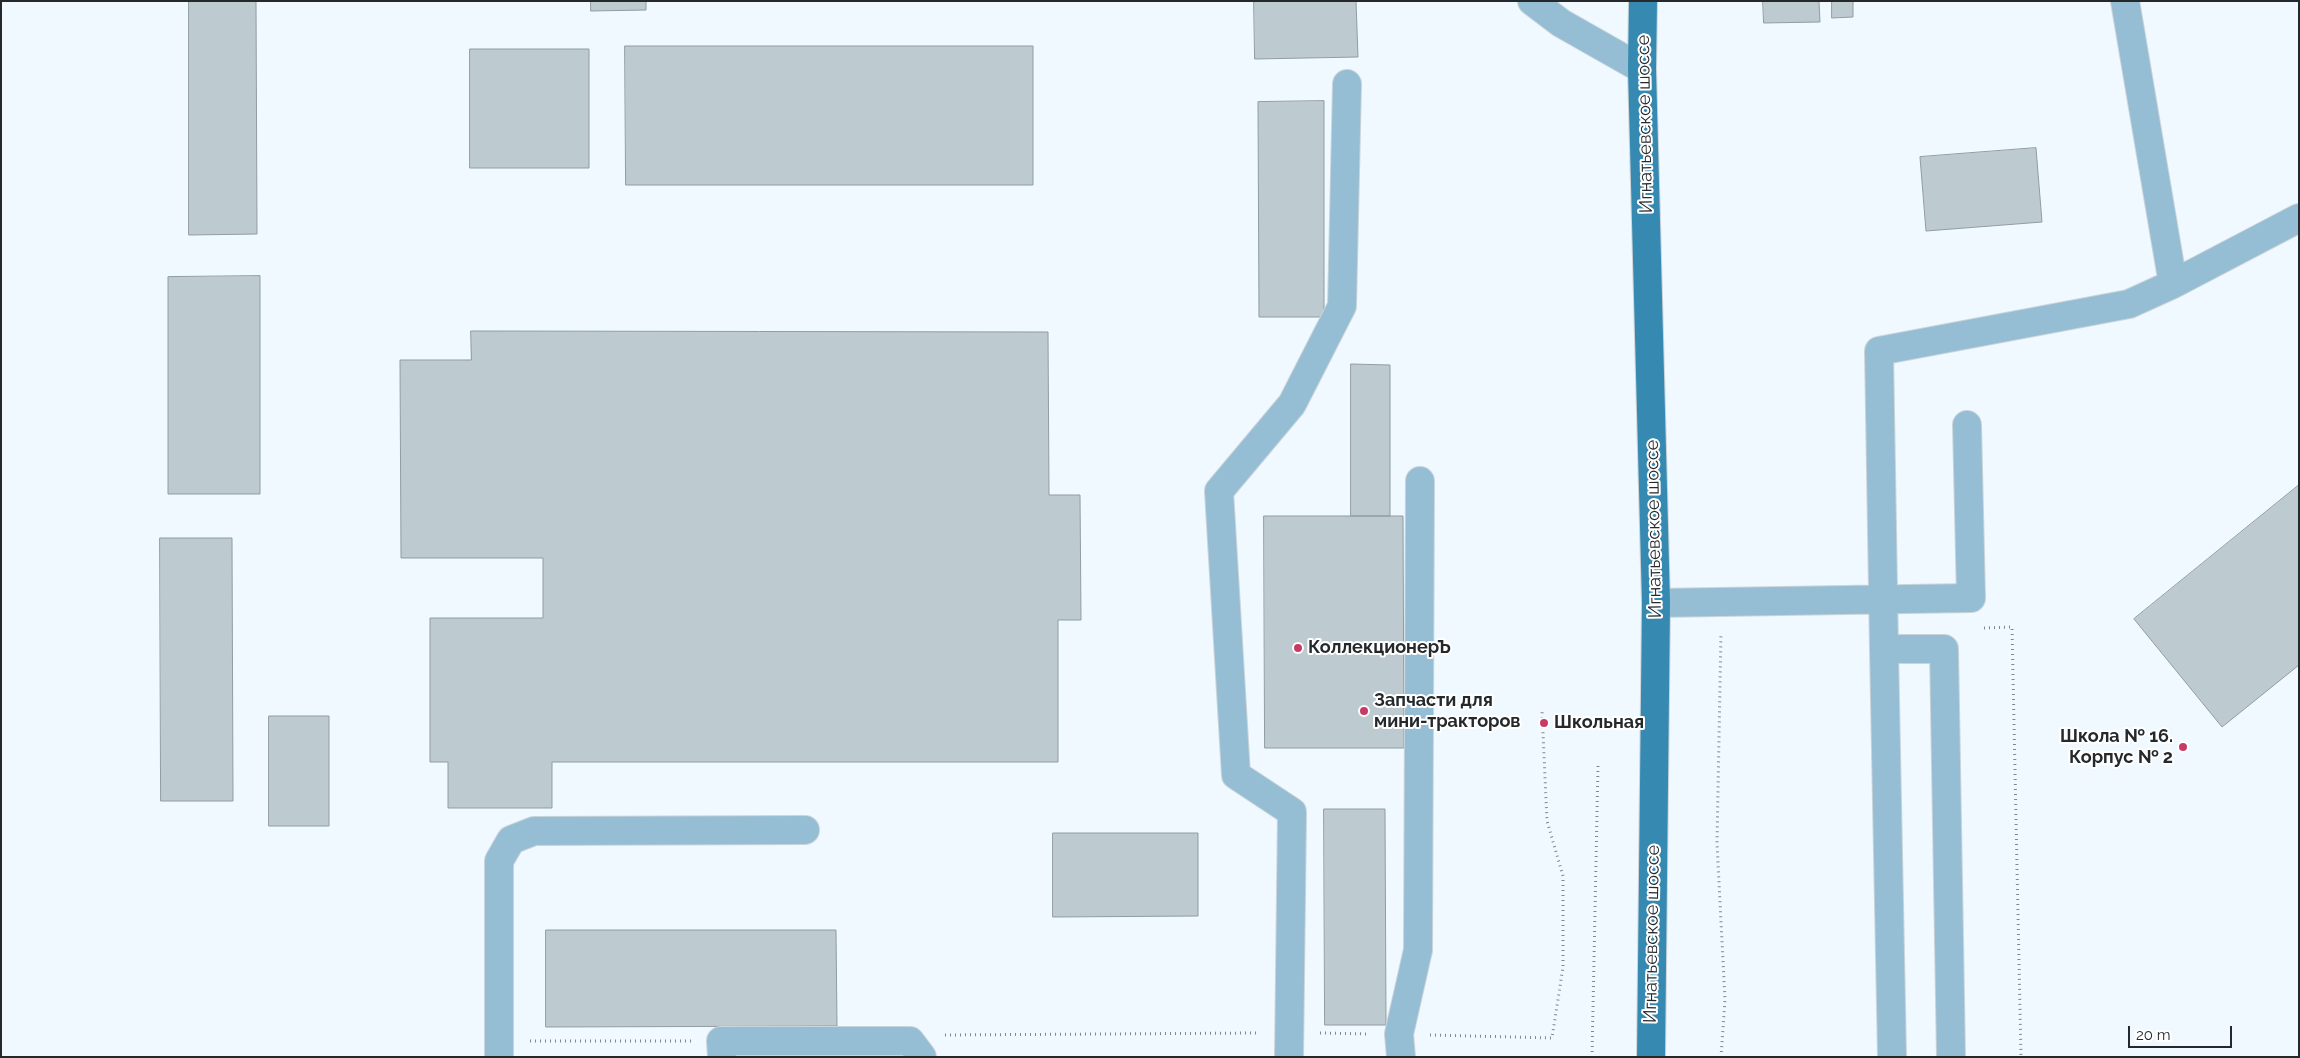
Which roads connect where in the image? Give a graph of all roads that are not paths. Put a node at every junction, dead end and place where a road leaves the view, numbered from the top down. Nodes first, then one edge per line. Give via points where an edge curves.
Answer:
1 (1532, 1) edge
2 (1643, 1) edge
3 (2125, 1) edge
4 (1642, 69) junction
5 (1347, 84) dead end
6 (2299, 218) edge
7 (2173, 284) junction
8 (1967, 425) dead end
9 (1420, 481) dead end
10 (1883, 599) junction
11 (1656, 603) junction
12 (1884, 649) junction
13 (805, 830) dead end
14 (1289, 1045) edge
15 (1400, 1045) edge
16 (498, 1049) edge
17 (722, 1049) edge
18 (916, 1049) edge
19 (1651, 1057) edge
20 (1892, 1057) edge
21 (1951, 1057) edge

1 - 4 street
2 - 4 main road, Игнатьевское шоссе
3 - 7 street
4 - 11 main road, Игнатьевское шоссе
5 - 14 street via 1342,306 1292,404 1219,492 1236,775 1292,812
6 - 7 street
7 - 10 street via 2128,304 1879,352
8 - 10 street via 1971,598
9 - 15 street via 1418,950
10 - 11 street
10 - 12 street
11 - 19 main road, Игнатьевское шоссе
12 - 20 street
12 - 21 street via 1944,649
13 - 16 street via 534,831 511,840 499,861
17 - 18 street

